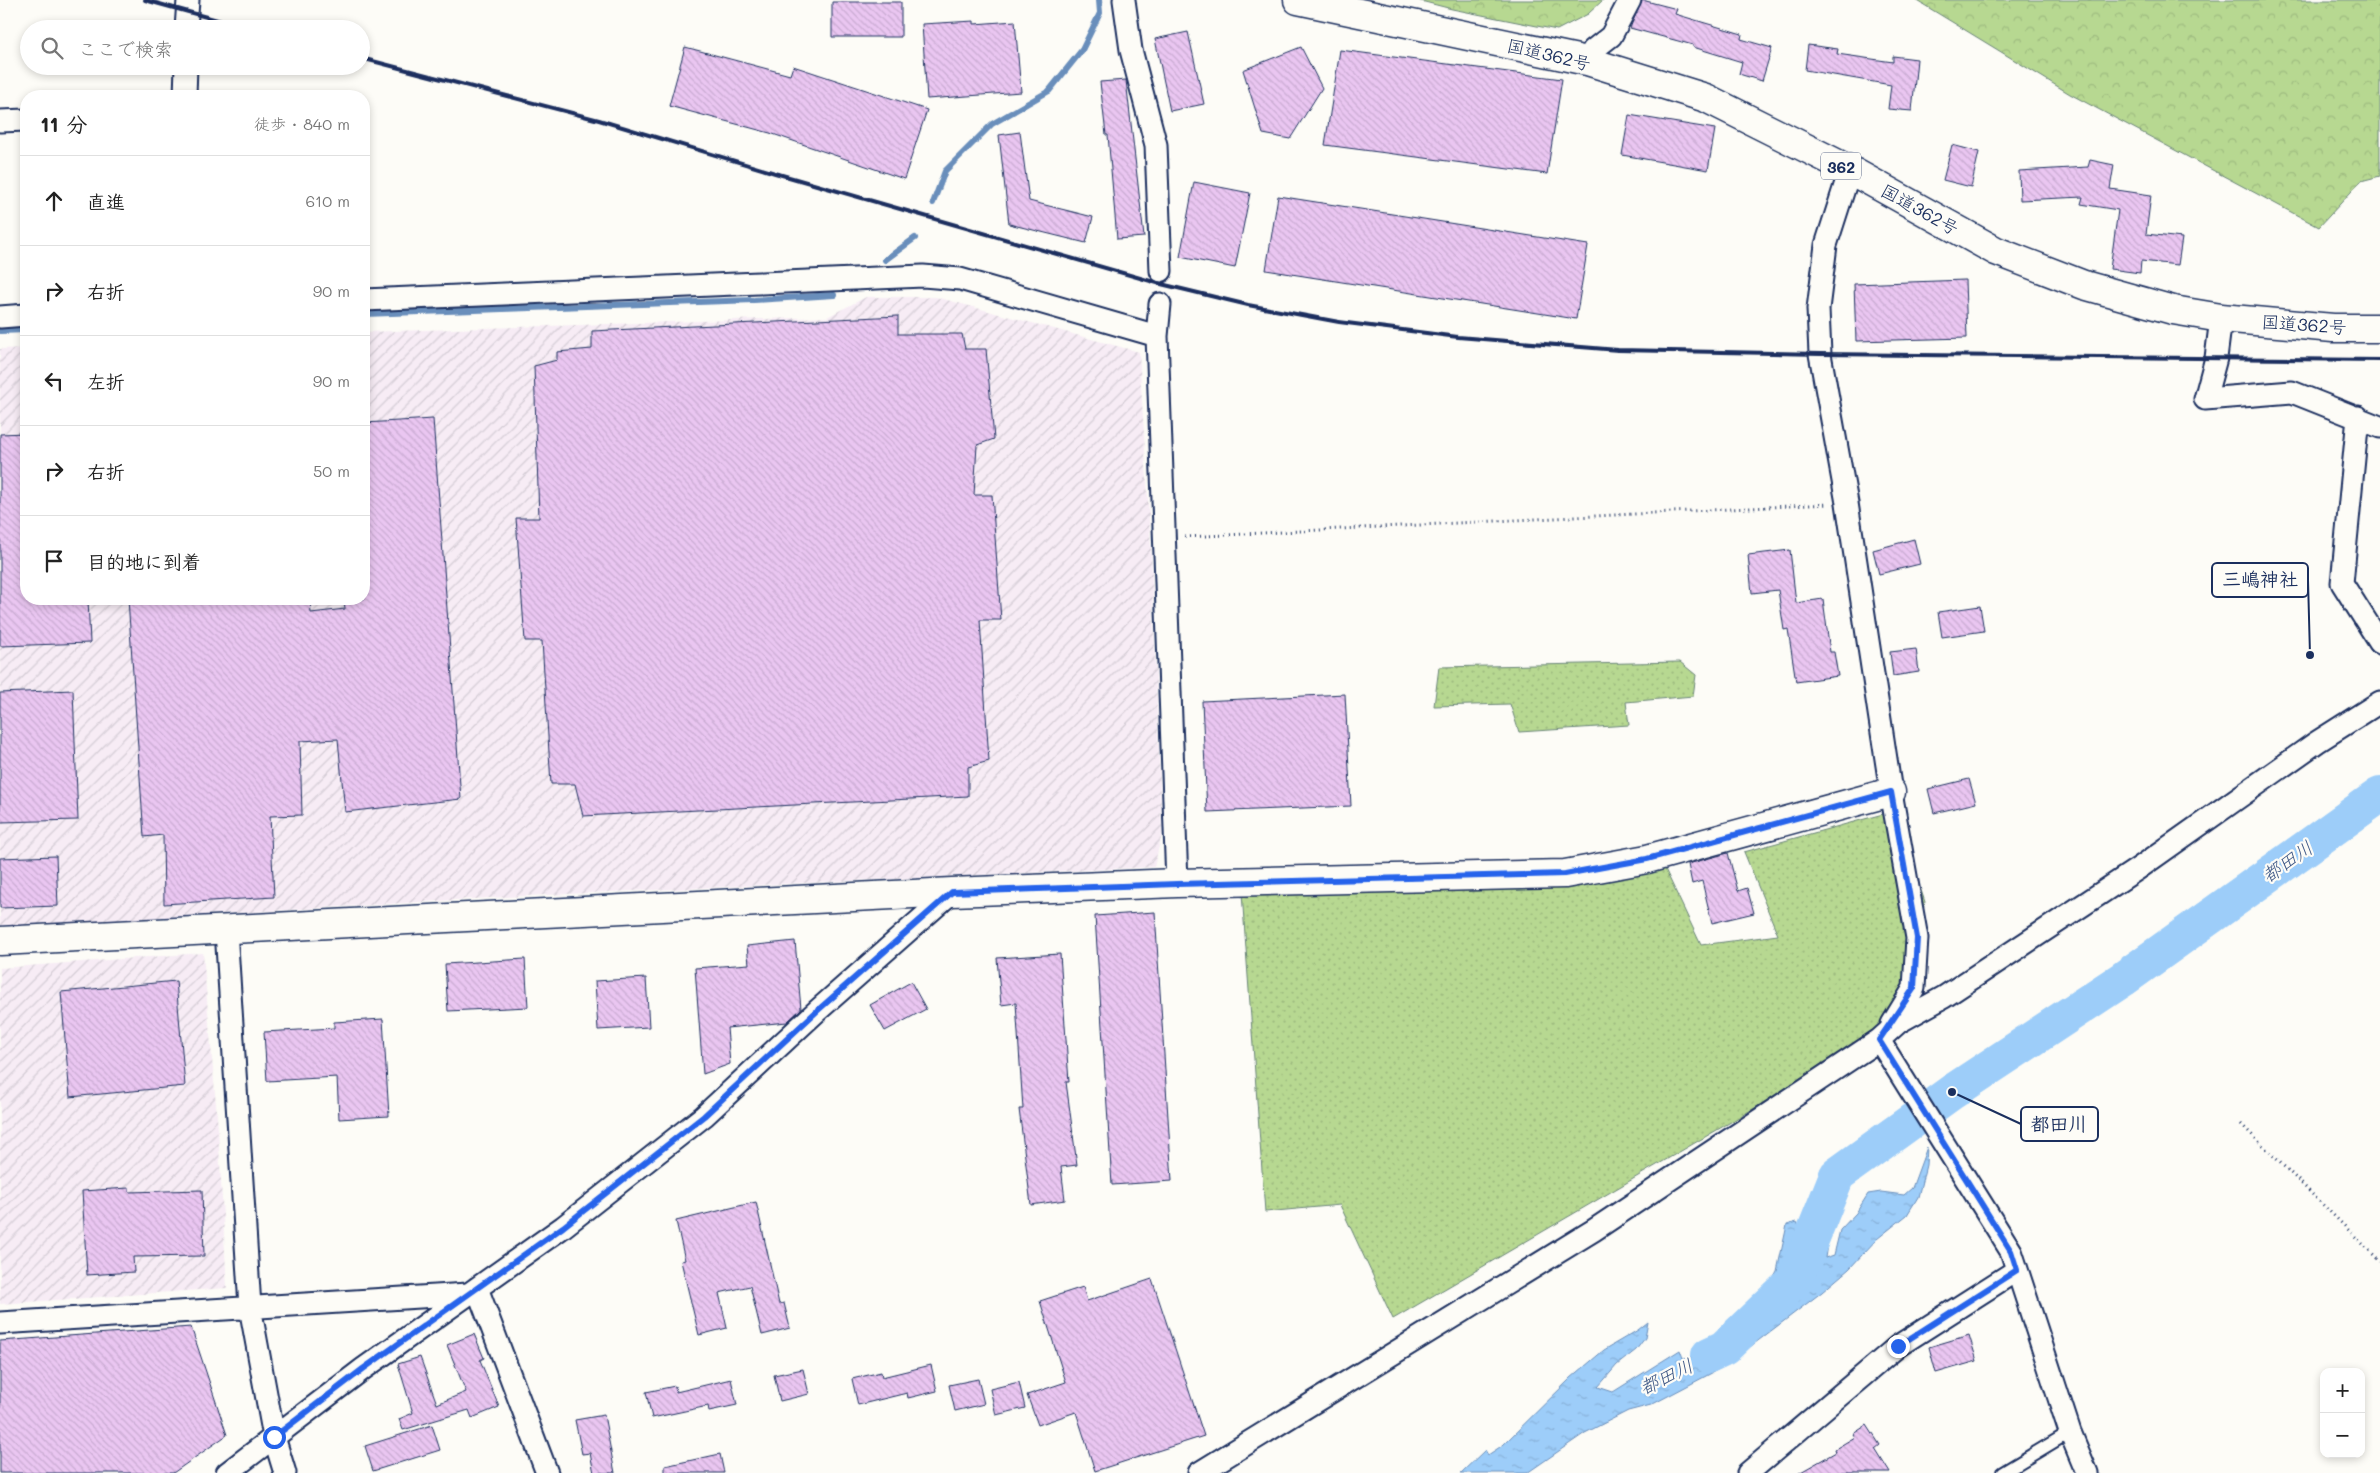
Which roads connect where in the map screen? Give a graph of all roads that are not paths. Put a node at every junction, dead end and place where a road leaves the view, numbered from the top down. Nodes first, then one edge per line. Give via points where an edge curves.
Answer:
1 (188, 0) edge
2 (1124, 0) edge
3 (1298, 0) edge
4 (1630, 0) edge
5 (187, 20) edge
6 (1586, 61) junction
7 (186, 75) edge
8 (185, 90) edge
9 (20, 120) edge
10 (0, 121) edge
11 (1850, 170) junction
12 (1161, 270) dead end
13 (370, 300) edge
14 (1160, 304) dead end
15 (20, 315) edge
16 (0, 317) edge
17 (2221, 318) junction
18 (2380, 328) edge
19 (1157, 336) junction
20 (2358, 417) junction
21 (2380, 427) edge
22 (2380, 643) edge
23 (2380, 702) edge
24 (1891, 792) junction
25 (1177, 884) junction
26 (952, 892) junction
27 (226, 930) junction
28 (0, 941) edge
29 (1879, 1040) junction
30 (2014, 1260) junction
31 (473, 1291) junction
32 (250, 1307) junction
33 (0, 1323) edge
34 (2070, 1432) junction
35 (274, 1437) junction
36 (227, 1473) edge
37 (285, 1473) edge
38 (547, 1473) edge
39 (1199, 1473) edge
40 (1748, 1473) edge
41 (2002, 1473) edge
42 (2087, 1473) edge

1 - 5 street
2 - 12 street via 1130,50 1156,145
3 - 6 main road, 国道362号 / 362
4 - 6 street via 1611,36 1593,50
6 - 11 main road, 国道362号 / 362 via 1706,98
7 - 8 street
9 - 10 street
11 - 17 main road, 国道362号 / 362 via 1996,251 2084,285 2173,310
11 - 24 street via 1826,245 1818,309 1820,354
13 - 19 street via 923,276 960,279
14 - 19 street
15 - 16 street
17 - 18 main road, 国道362号 / 362 via 2333,328
17 - 20 street via 2216,358 2204,399 2292,392
19 - 25 street
20 - 21 street
20 - 22 street via 2342,583
23 - 29 street via 2317,742 2139,868 1944,997 1899,1022
24 - 25 main road via 1647,859 1565,874
24 - 29 street via 1917,938 1914,988
25 - 26 main road
26 - 27 main road
26 - 31 street via 704,1116 563,1227
27 - 28 main road
27 - 32 street
29 - 30 street
29 - 39 street via 1594,1230
30 - 34 street
30 - 40 street via 1898,1346
31 - 32 street
31 - 35 street
31 - 38 street
32 - 33 street
32 - 35 street
34 - 41 lane
34 - 42 street
35 - 36 street
35 - 37 street

